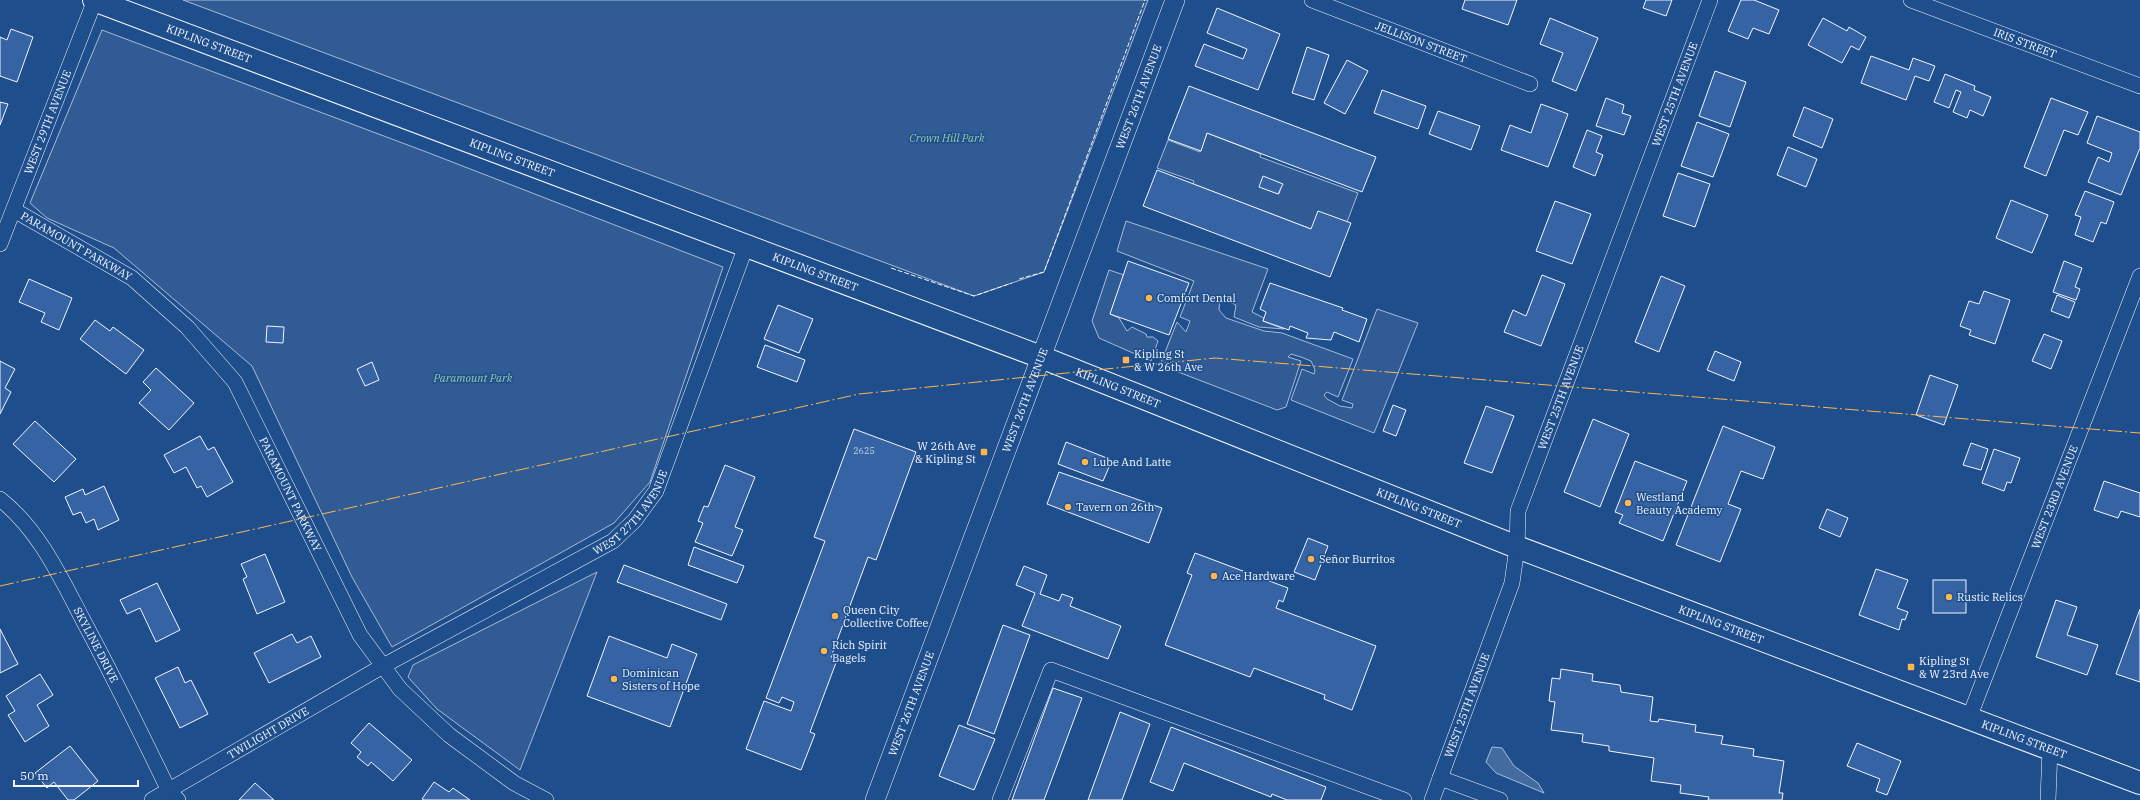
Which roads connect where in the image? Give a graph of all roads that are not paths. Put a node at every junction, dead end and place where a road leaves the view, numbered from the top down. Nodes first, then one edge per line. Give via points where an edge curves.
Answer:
1 (94, 0) edge
2 (1174, 0) edge
3 (1312, 0) edge
4 (1710, 0) edge
5 (1911, 0) edge
6 (1530, 84) dead end
7 (2140, 86) edge
8 (14, 210) junction
9 (0, 244) edge
10 (746, 246) junction
11 (2140, 276) edge
12 (1041, 357) junction
13 (0, 499) edge
14 (1517, 547) junction
15 (383, 666) junction
16 (1969, 718) junction
17 (2050, 749) junction
18 (1440, 778) junction
19 (2140, 784) edge
20 (173, 795) edge
21 (152, 800) edge
22 (546, 800) edge
23 (875, 800) edge
24 (1000, 800) edge
25 (1404, 800) edge
26 (1432, 800) edge
27 (1500, 800) edge
28 (2048, 800) edge

1 - 8 street, WEST 29TH AVENUE
1 - 10 main road, KIPLING STREET
2 - 12 street, WEST 26TH AVENUE
3 - 6 street, JELLISON STREET
4 - 14 street, WEST 25TH AVENUE via 1518,511
5 - 7 street, IRIS STREET
8 - 9 street, WEST 29TH AVENUE
8 - 15 street, PARAMOUNT PARKWAY via 132,278 187,327 235,382 360,635
10 - 12 main road, KIPLING STREET
10 - 15 street, WEST 27TH AVENUE via 656,491 635,520 613,541
11 - 16 street, WEST 23RD AVENUE
12 - 14 main road, KIPLING STREET
12 - 23 street, WEST 26TH AVENUE
13 - 20 street, SKYLINE DRIVE via 16,512 48,554
14 - 16 main road, KIPLING STREET
14 - 18 street, WEST 25TH AVENUE via 1512,583
15 - 20 street, TWILIGHT DRIVE
15 - 22 street, PARAMOUNT PARKWAY via 400,689 449,735 514,783
16 - 17 main road, KIPLING STREET
17 - 19 main road, KIPLING STREET
17 - 28 street
18 - 26 street, WEST 25TH AVENUE
18 - 27 street
20 - 21 street, TWILIGHT DRIVE
24 - 25 street via 1051,670

